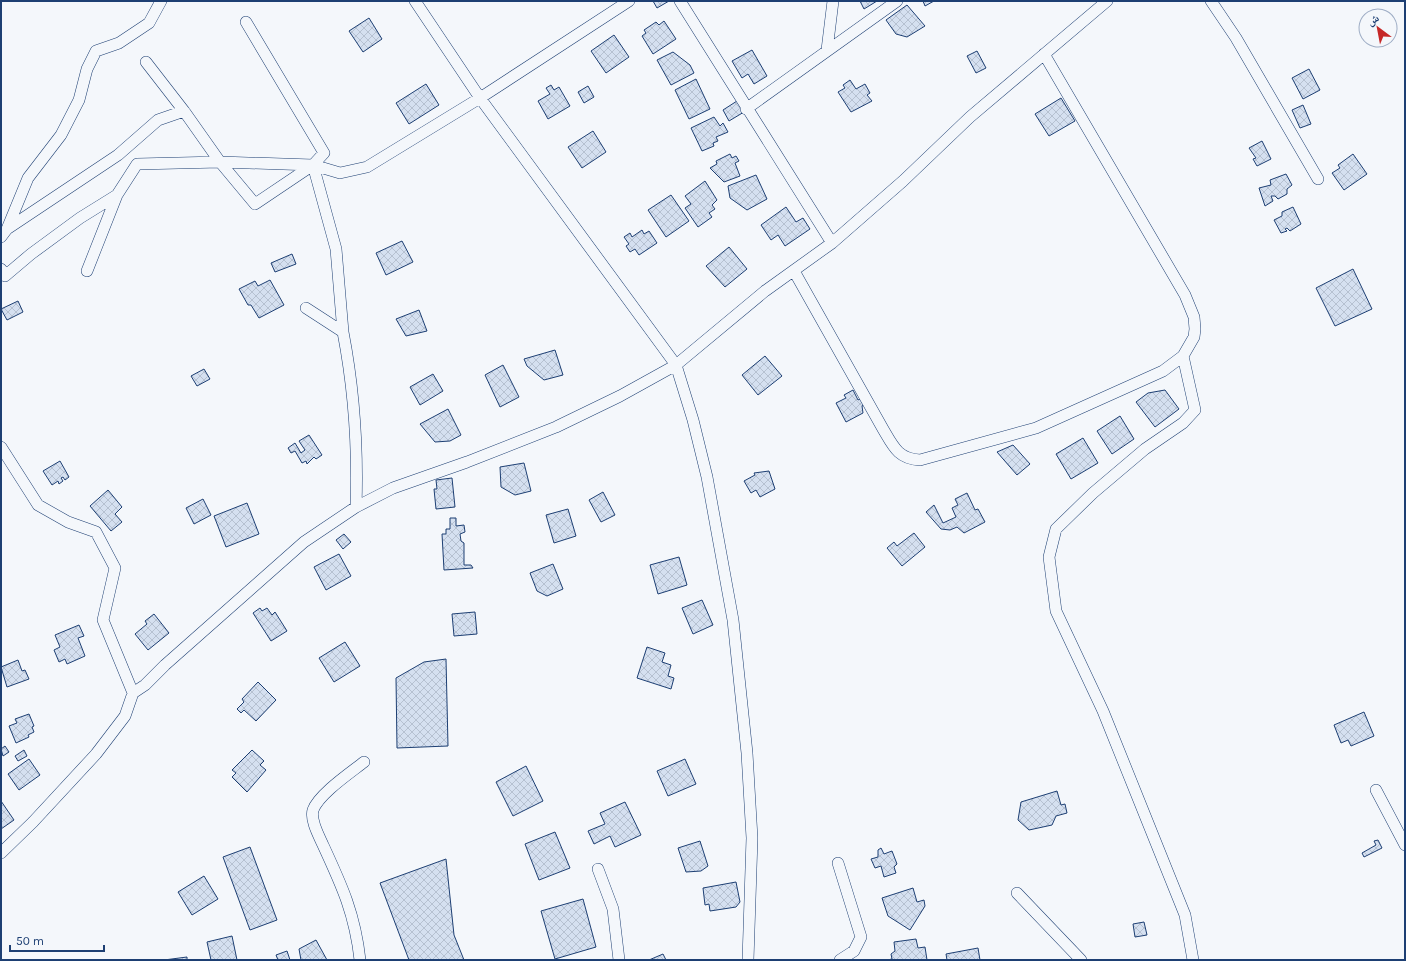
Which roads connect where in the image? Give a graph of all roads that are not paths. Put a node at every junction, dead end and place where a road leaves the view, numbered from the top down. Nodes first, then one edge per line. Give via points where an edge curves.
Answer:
1 (161, 1) edge
2 (415, 1) edge
3 (629, 1) edge
4 (680, 1) edge
5 (833, 1) edge
6 (897, 1) edge
7 (1107, 1) edge
8 (1211, 1) edge
9 (246, 22) dead end
10 (827, 50) junction
11 (1044, 54) junction
12 (146, 62) dead end
13 (480, 98) junction
14 (746, 109) junction
15 (184, 111) junction
16 (220, 162) junction
17 (313, 165) junction
18 (1318, 179) dead end
19 (116, 195) junction
20 (4, 233) edge
21 (832, 243) junction
22 (1, 269) edge
23 (87, 271) dead end
24 (794, 271) junction
25 (306, 308) dead end
26 (343, 332) junction
27 (1184, 356) junction
28 (676, 365) junction
29 (1, 447) edge
30 (356, 507) junction
31 (133, 693) junction
32 (364, 762) dead end
33 (1376, 790) dead end
34 (1405, 845) edge
35 (1, 853) edge
36 (838, 863) dead end
37 (598, 869) dead end
38 (1017, 893) dead end
39 (360, 960) edge
40 (619, 960) edge
41 (748, 960) edge
42 (840, 960) edge
43 (1081, 960) edge
44 (1193, 960) edge

1 - 20 street via 149,23 120,43 96,51 87,69 79,100 60,135 28,178
2 - 13 street
3 - 13 street
4 - 14 street
5 - 10 street
6 - 10 street
7 - 11 street
8 - 18 street via 1236,38
9 - 17 street via 324,152
10 - 14 street
11 - 21 street via 970,117 903,181
11 - 27 street via 1185,295 1194,317 1195,329 1194,337
12 - 15 street
13 - 17 street via 367,167 340,174
13 - 28 street
14 - 21 street
15 - 16 street
15 - 20 street via 158,120 118,155
16 - 17 street
16 - 17 street via 255,204
16 - 19 street via 137,164
17 - 26 street via 336,249
19 - 22 street via 61,232 5,276
19 - 23 street
21 - 24 street
24 - 27 street via 883,429 903,457 911,460 920,460 1036,428 1163,371
24 - 28 street via 725,322
25 - 26 street
26 - 30 street via 358,464
27 - 44 street via 1195,410 1183,423 1145,449 1093,493 1056,529 1049,557 1056,610 1103,711 1185,915
28 - 30 street via 556,427 393,488
28 - 41 street via 707,477 733,620 747,753 752,838
29 - 31 street via 38,505 68,522 96,532 115,568 103,620
30 - 31 street via 304,542
31 - 35 street via 125,716 96,754
32 - 39 street via 322,798 313,810 313,820 346,893 354,920
33 - 34 street
36 - 42 street via 861,937 854,950
37 - 40 street via 613,909
38 - 43 street

